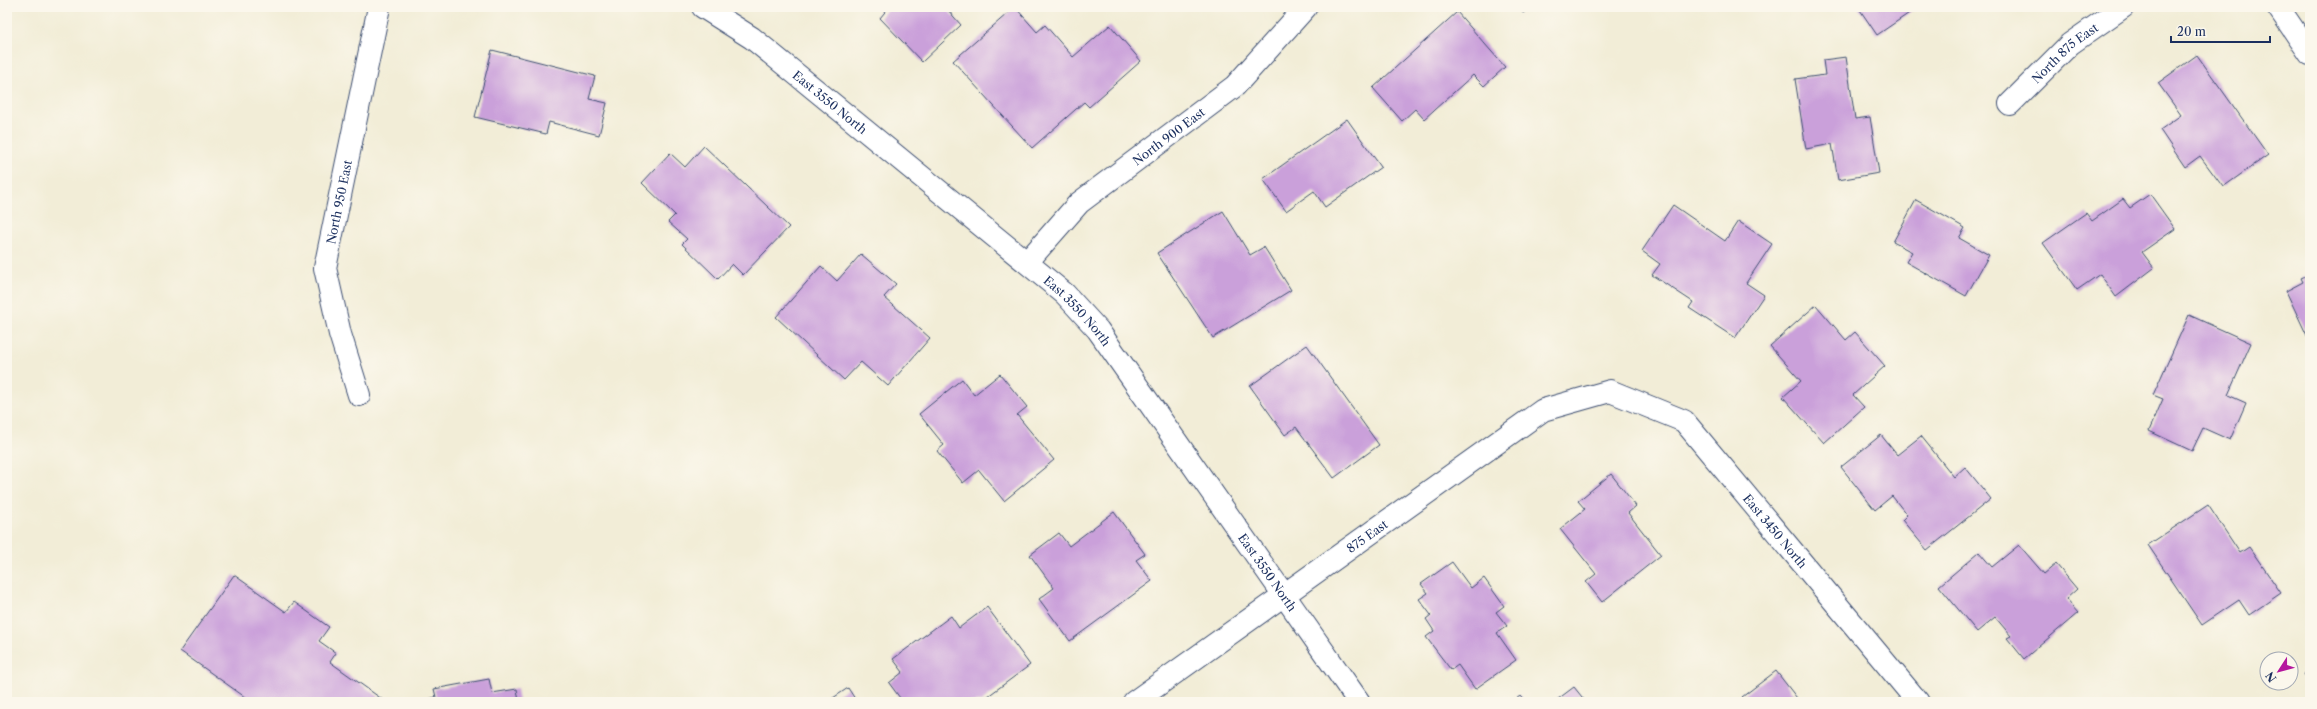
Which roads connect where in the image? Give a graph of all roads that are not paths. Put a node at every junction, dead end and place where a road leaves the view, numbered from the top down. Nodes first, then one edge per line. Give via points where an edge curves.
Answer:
1 (379, 7) edge
2 (703, 7) edge
3 (1306, 7) edge
4 (2123, 7) edge
5 (2278, 7) edge
6 (2310, 54) edge
7 (2010, 104) dead end
8 (1028, 262) junction
9 (1610, 391) joint
10 (359, 394) dead end
11 (1284, 595) junction
12 (1134, 702) edge
13 (1359, 702) edge
14 (1918, 702) edge

1 - 10 street, North 950 East via 325,268 340,334
2 - 8 street, East 3550 North via 752,38
3 - 8 street, North 900 East via 1234,86 1080,203
4 - 7 street, North 875 East via 2070,44
5 - 6 street
8 - 11 street, East 3550 North via 1065,294 1098,330
9 - 11 street, 875 East via 1543,410
9 - 14 street, East 3450 North via 1684,421
11 - 12 street, 875 East
11 - 13 street, East 3550 North

